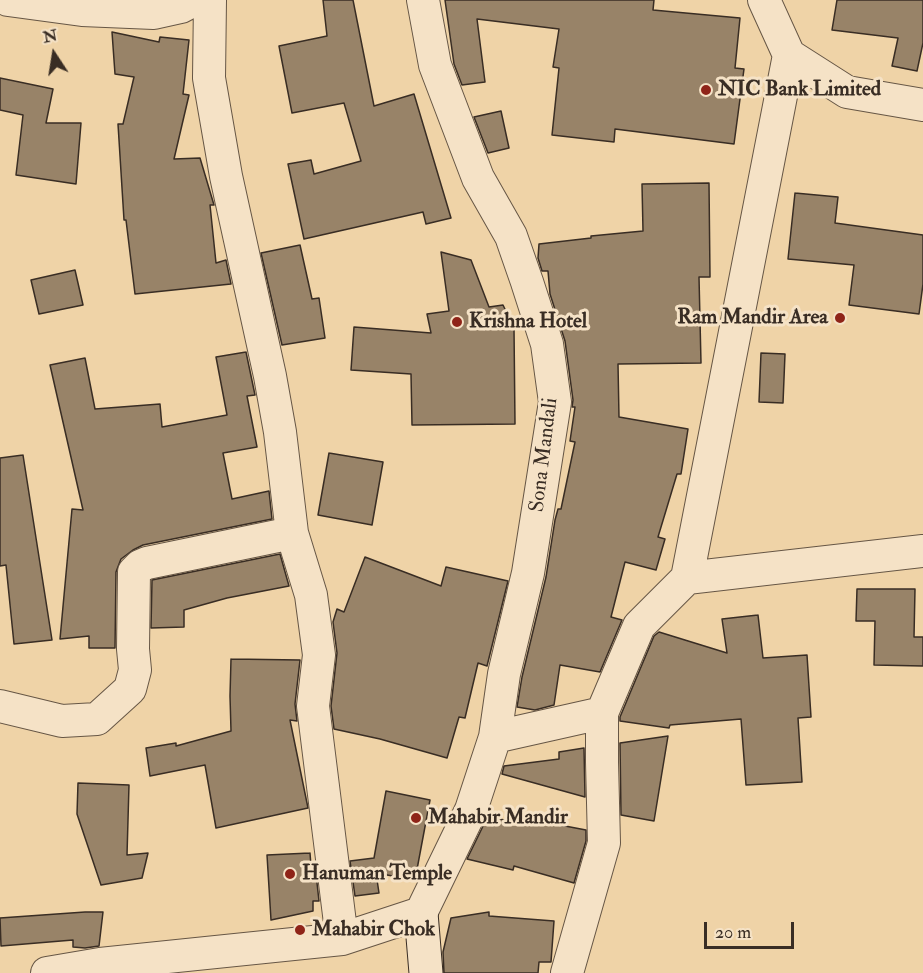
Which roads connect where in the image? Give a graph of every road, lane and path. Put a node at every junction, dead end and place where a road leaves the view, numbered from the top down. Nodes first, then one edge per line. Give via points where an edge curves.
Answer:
1 (6, 0) edge
2 (194, 0) edge
3 (210, 0) edge
4 (423, 0) edge
5 (764, 0) edge
6 (0, 13) edge
7 (789, 55) junction
8 (923, 105) edge
9 (292, 533) junction
10 (923, 551) edge
11 (687, 578) junction
12 (0, 706) edge
13 (602, 713) junction
14 (495, 737) junction
15 (421, 913) junction
16 (342, 939) junction
17 (264, 948) junction
18 (47, 973) edge
19 (243, 973) edge
20 (426, 973) edge
21 (567, 973) edge

1 - 2 street via 82,10 154,13
1 - 6 street
3 - 9 street via 209,78 270,376
4 - 14 street, Sona Mandali via 435,64 478,178 512,236 547,344 555,402 528,573 504,674
5 - 7 street
7 - 8 street via 848,92
7 - 11 street
9 - 12 street via 140,566 134,572 135,670 130,689 97,719 62,720
9 - 16 street via 311,596 319,655 313,706
10 - 11 street
11 - 13 street via 639,626
13 - 14 street
13 - 21 street via 604,843
14 - 15 street, Sona Mandali via 471,810
15 - 16 street
15 - 20 street
16 - 17 street
17 - 18 street
17 - 19 street

